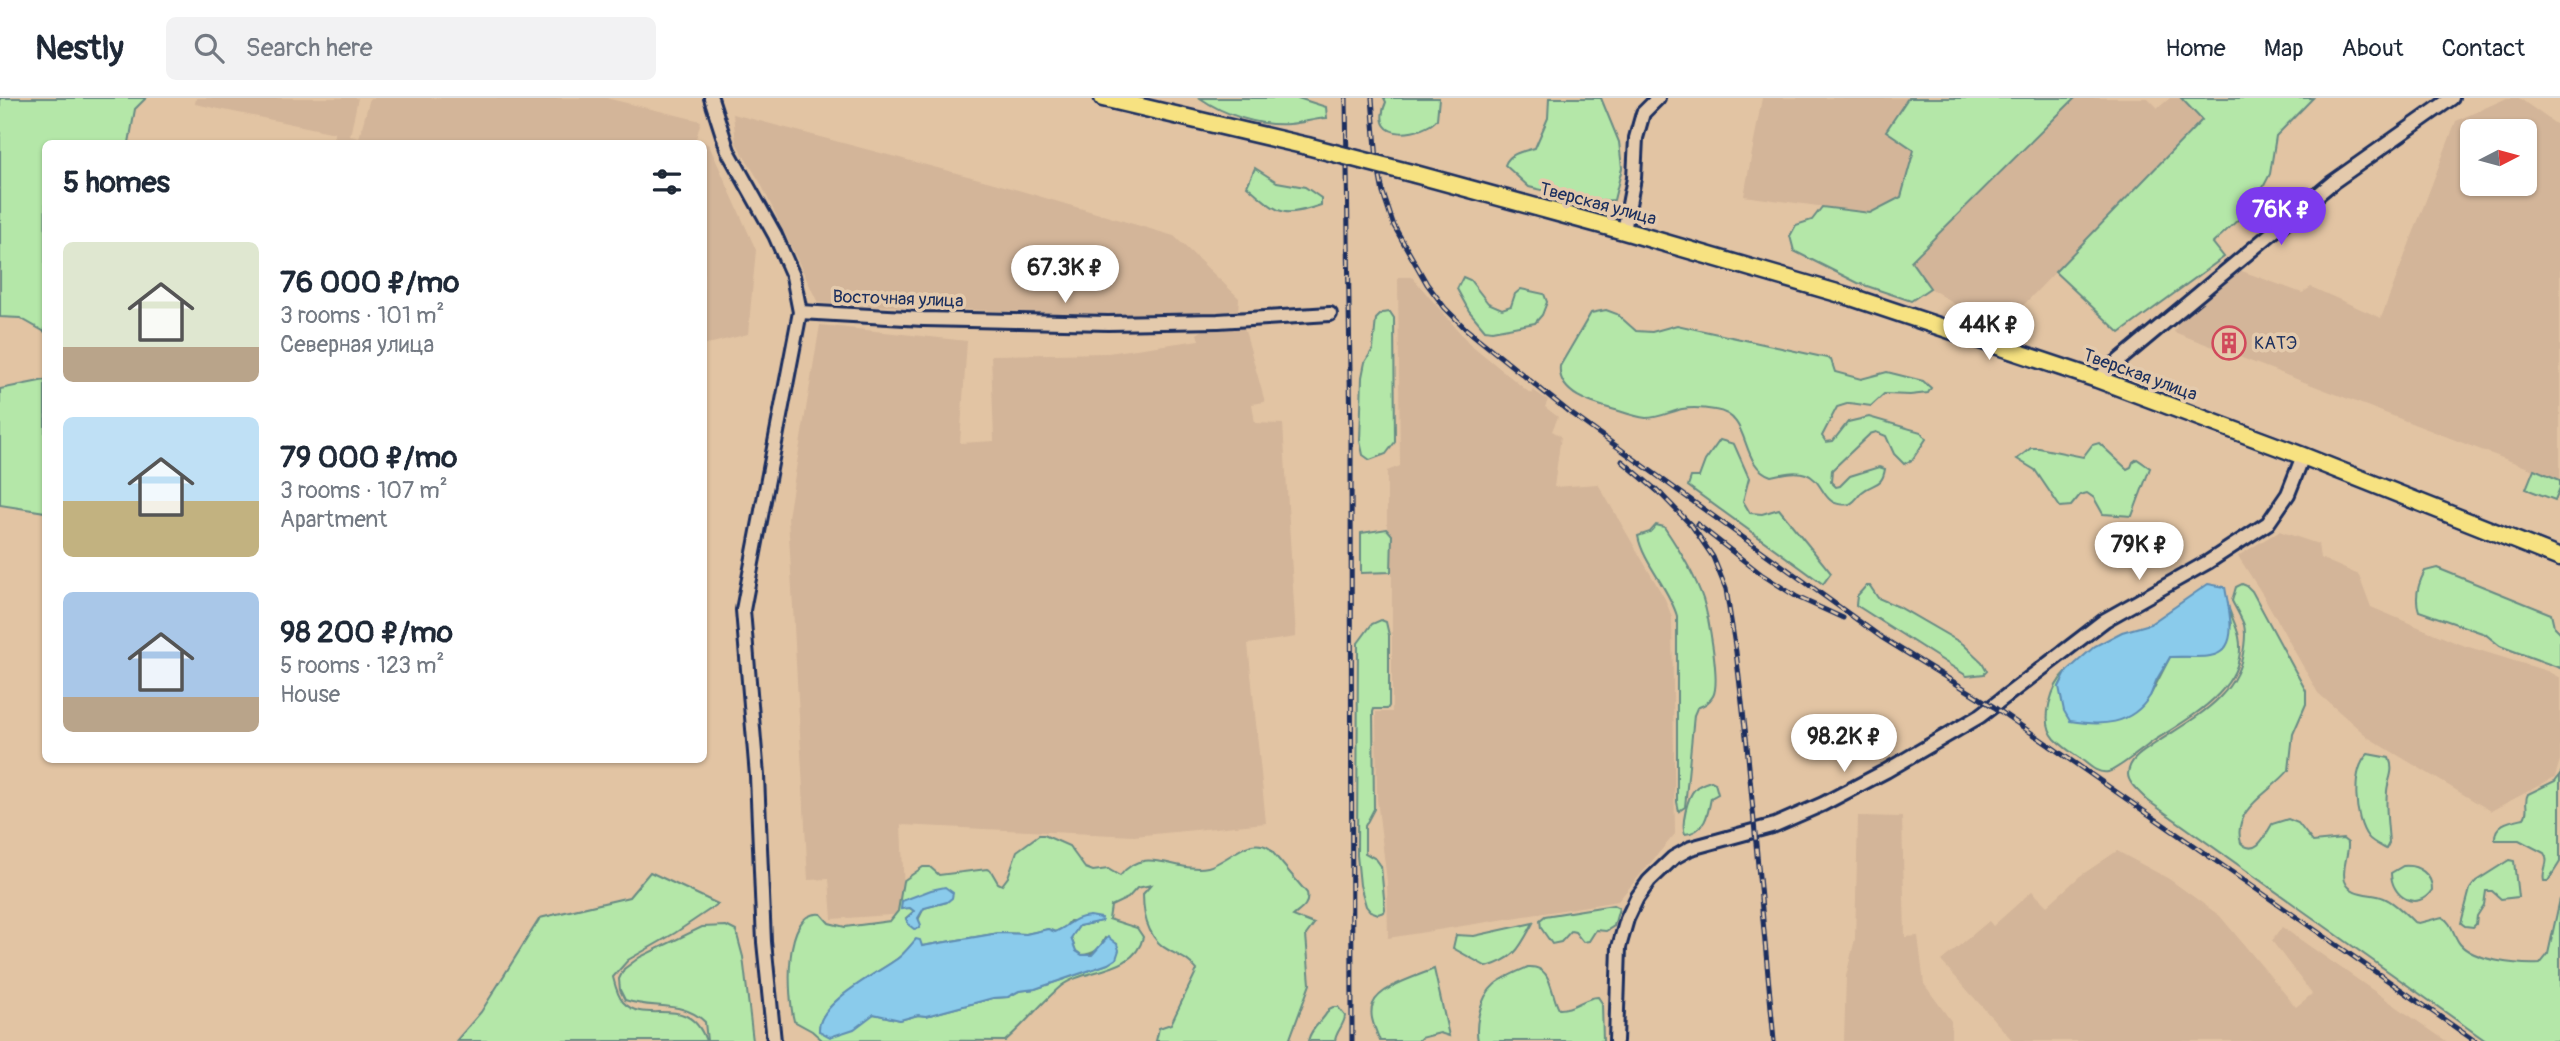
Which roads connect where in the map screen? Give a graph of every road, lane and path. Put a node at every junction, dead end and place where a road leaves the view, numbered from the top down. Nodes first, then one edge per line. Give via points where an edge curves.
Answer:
1 (711, 98) edge
2 (1103, 98) edge
3 (1658, 98) edge
4 (2452, 98) edge
5 (1624, 231) junction
6 (800, 312) junction
7 (1330, 314) dead end
8 (2097, 379) junction
9 (2304, 456) junction
10 (2560, 558) edge
11 (774, 1041) edge
12 (1616, 1041) edge

1 - 6 street via 728,151 793,276
2 - 5 main road, Тверская улица, bridge via 1307,146
3 - 5 street via 1643,113 1636,138
4 - 8 street via 2333,183
5 - 8 main road, Тверская улица via 1851,298
6 - 7 street, Восточная улица via 1108,323
6 - 11 street via 743,610
8 - 9 main road, Тверская улица
9 - 10 main road, Тверская улица
9 - 12 street via 2288,494 2268,523 2105,621 1980,716 1823,804 1775,825 1691,848 1672,858 1649,881 1627,919 1619,947

